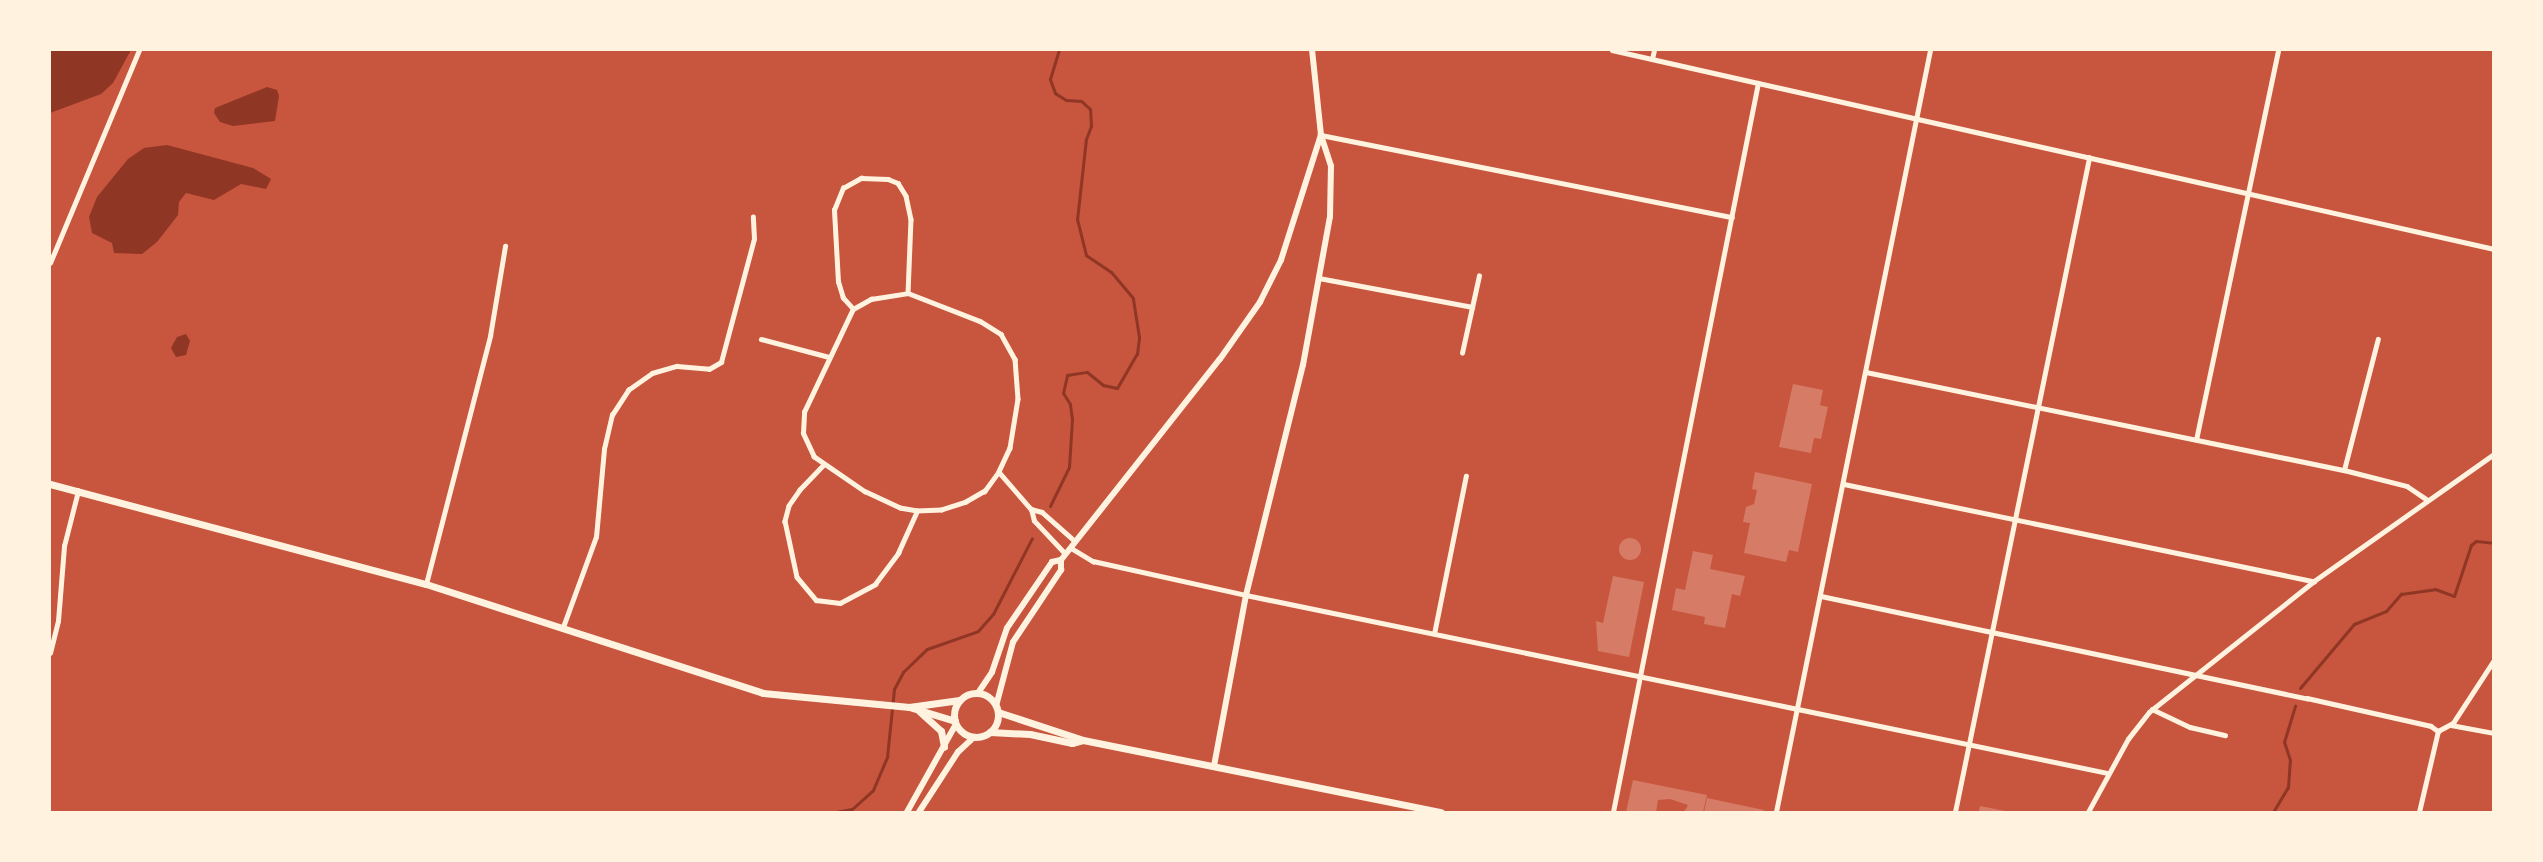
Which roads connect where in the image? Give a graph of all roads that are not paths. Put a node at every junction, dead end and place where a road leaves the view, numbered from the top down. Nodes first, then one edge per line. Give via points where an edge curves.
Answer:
1 (139, 50) edge
2 (1312, 50) edge
3 (1612, 50) edge
4 (1654, 50) edge
5 (1930, 50) edge
6 (2278, 50) edge
7 (1652, 59) junction
8 (1758, 83) junction
9 (1916, 118) junction
10 (1321, 135) junction
11 (2089, 158) junction
12 (2247, 196) junction
13 (753, 217) dead end
14 (1732, 217) junction
15 (505, 246) dead end
16 (2493, 249) edge
17 (50, 263) edge
18 (1479, 276) dead end
19 (1319, 278) junction
20 (908, 293) junction
21 (1472, 307) junction
22 (853, 309) junction
23 (761, 339) dead end
24 (2378, 339) dead end
25 (1462, 354) dead end
26 (828, 357) junction
27 (1866, 372) junction
28 (2035, 409) junction
29 (2196, 440) junction
30 (2493, 454) edge
31 (823, 466) junction
32 (2344, 470) junction
33 (999, 472) junction
34 (1466, 476) dead end
35 (1844, 483) junction
36 (50, 484) edge
37 (78, 491) junction
38 (2426, 499) junction
39 (1031, 509) junction
40 (917, 511) junction
41 (2013, 518) junction
42 (1076, 541) junction
43 (1071, 548) junction
44 (1064, 557) junction
45 (2314, 581) junction
46 (426, 584) junction
47 (1246, 595) junction
48 (1821, 596) junction
49 (563, 627) junction
50 (1990, 631) junction
51 (1434, 634) junction
52 (50, 653) edge
53 (2493, 660) edge
54 (2196, 675) junction
55 (1641, 677) junction
56 (978, 693) junction
57 (960, 700) junction
58 (909, 707) junction
59 (997, 709) junction
60 (2152, 709) junction
61 (1797, 710) junction
62 (920, 712) junction
63 (955, 723) junction
64 (2451, 725) junction
65 (2438, 731) junction
66 (990, 732) junction
67 (2493, 733) edge
68 (2225, 735) dead end
69 (974, 737) junction
70 (1083, 740) junction
71 (1968, 744) junction
72 (944, 747) junction
73 (1214, 766) junction
74 (2108, 773) junction
75 (907, 813) edge
76 (919, 813) edge
77 (1441, 813) edge
78 (1613, 813) edge
79 (1776, 813) edge
80 (1955, 813) edge
81 (2088, 813) edge
82 (2419, 813) edge

1 - 17 street
2 - 10 street
3 - 7 street
4 - 7 street
5 - 9 street
6 - 12 street
7 - 8 street
8 - 9 street
8 - 14 street
9 - 11 street
9 - 27 street
10 - 14 street
10 - 19 street via 1331,166 1332,198
10 - 42 street via 1281,260 1260,302 1213,368
11 - 12 street
11 - 28 street
12 - 16 street
12 - 29 street
13 - 49 street via 754,239 721,362 709,369 677,366 652,373 628,390 612,415 604,449 596,537
14 - 55 street
15 - 46 street via 490,336
18 - 21 street
19 - 21 street
19 - 47 street via 1303,365
20 - 22 street via 871,299
20 - 22 street via 911,219 906,196 898,183 888,179 861,178 843,188 834,210 838,282 843,298
20 - 33 street via 990,325 1011,349 1017,371 1017,411 1010,448
21 - 25 street
22 - 26 street
23 - 26 street
24 - 32 street
26 - 31 street via 802,421 807,446
27 - 28 street
27 - 35 street
28 - 29 street
28 - 41 street
29 - 32 street
30 - 38 street
31 - 40 street via 900,508
31 - 40 street via 800,490 785,521 797,577 816,600 840,603 875,584 898,553
32 - 38 street via 2407,486
33 - 39 street
33 - 40 street via 985,490 966,502 942,510
34 - 51 street
35 - 41 street
35 - 48 street
36 - 37 main road
37 - 46 main road
37 - 52 street via 64,546 58,621
38 - 45 street
39 - 42 street via 1042,512
39 - 44 street via 1034,521
41 - 45 street
41 - 50 street
42 - 43 street
43 - 44 street
43 - 47 street via 1093,561
44 - 56 street via 1052,562 1007,628 992,672
44 - 59 street via 1061,570 1013,642
45 - 54 street
46 - 49 main road
47 - 51 street
47 - 73 street
48 - 50 street
48 - 61 street
49 - 58 main road via 763,693
50 - 54 street
50 - 71 street
51 - 55 street
53 - 64 street
54 - 60 street
54 - 65 street via 2432,726
55 - 61 street
55 - 78 street
56 - 57 main road
56 - 59 main road
57 - 58 main road
57 - 63 main road
58 - 62 main road
59 - 66 main road
59 - 70 main road
60 - 68 street via 2190,727
60 - 74 street via 2133,730
61 - 71 street
61 - 79 street
62 - 63 main road
62 - 72 main road via 941,731
63 - 69 main road
63 - 72 street
64 - 65 street
64 - 67 street
65 - 82 street
66 - 69 main road
66 - 70 main road via 1030,734 1072,743
69 - 76 street via 958,752
70 - 73 main road
71 - 74 street
71 - 80 street
72 - 75 street
73 - 77 main road
74 - 81 street

